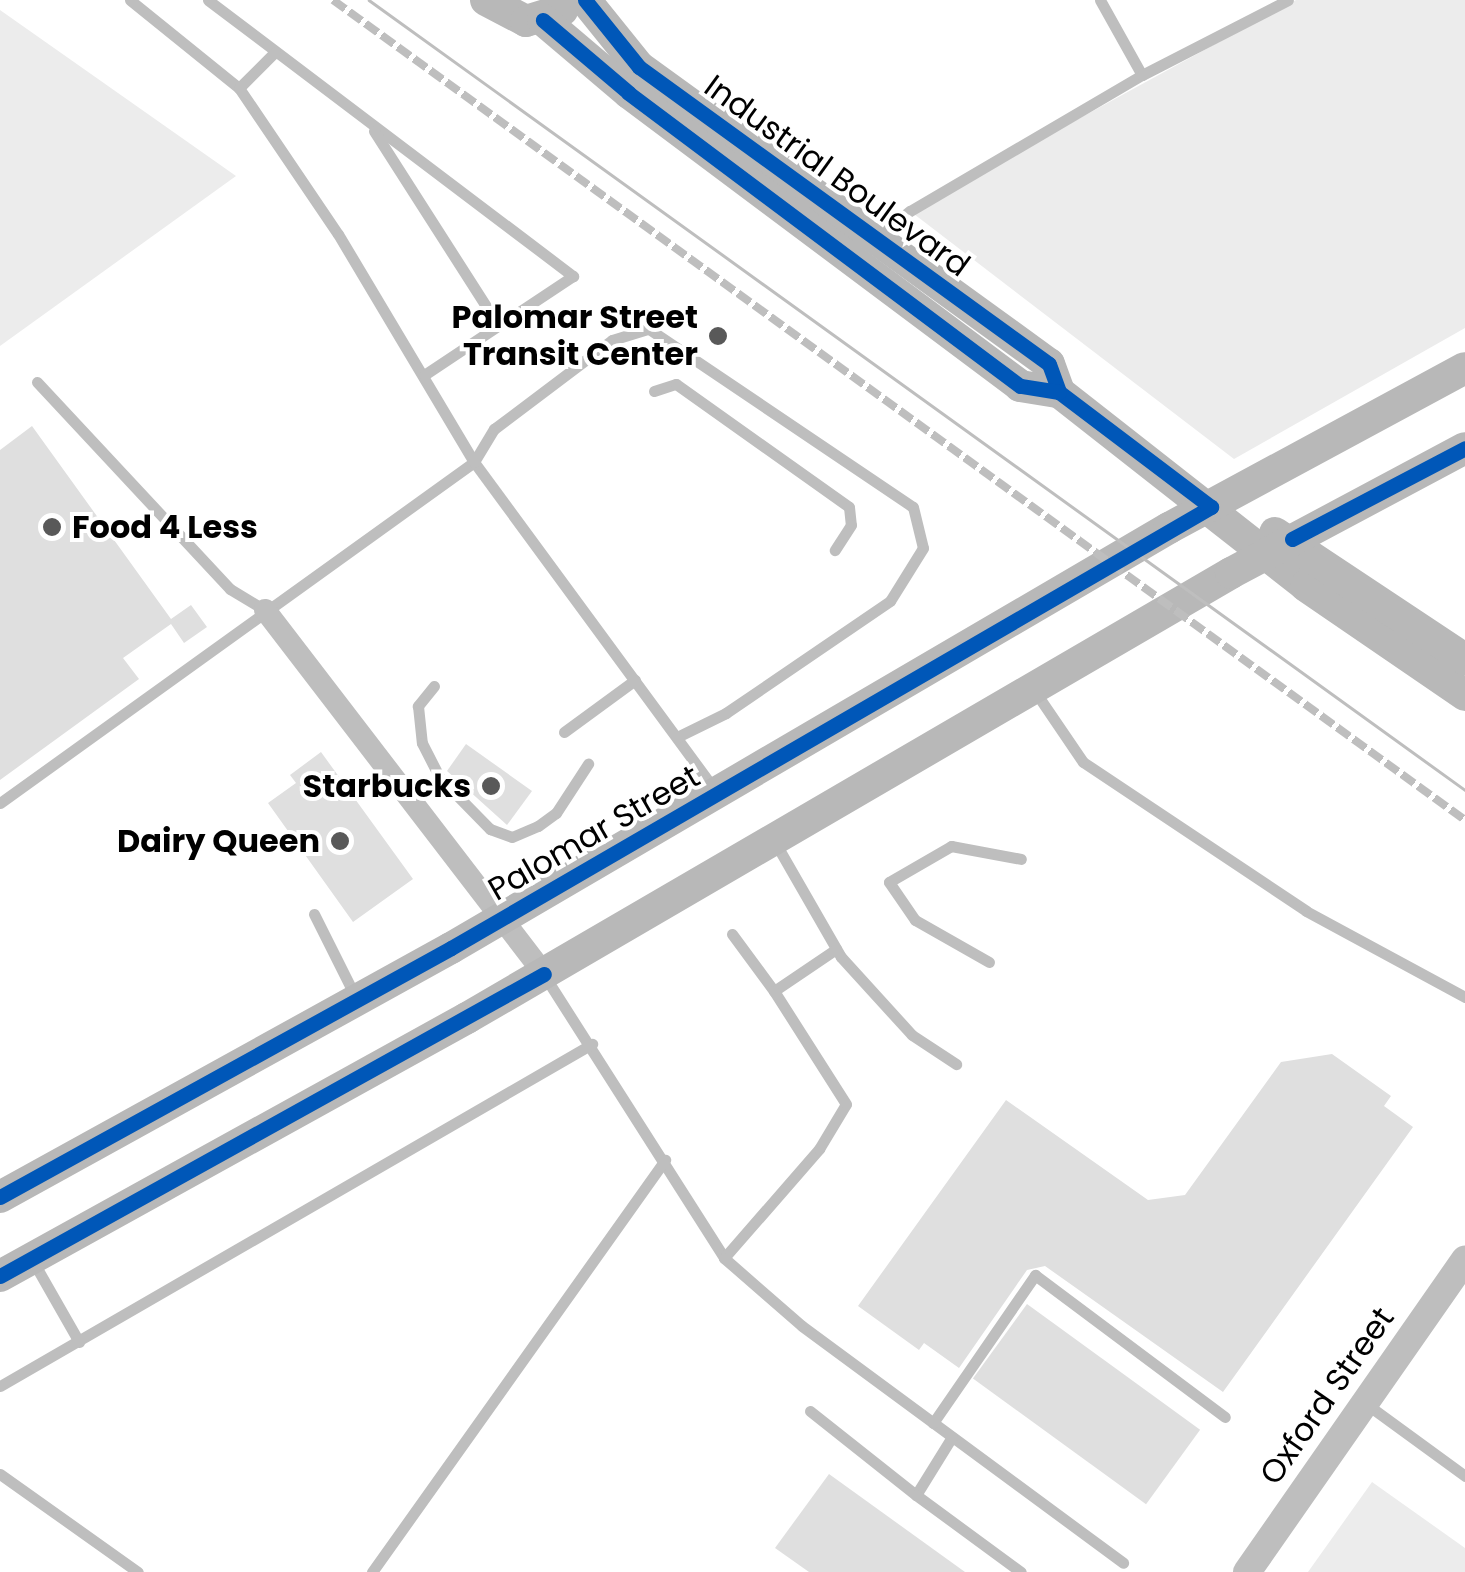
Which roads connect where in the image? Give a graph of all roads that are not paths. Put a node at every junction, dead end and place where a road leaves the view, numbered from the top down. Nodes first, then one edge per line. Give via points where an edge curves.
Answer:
1 (130, 0) edge
2 (208, 0) edge
3 (486, 0) edge
4 (573, 0) edge
5 (585, 0) edge
6 (1100, 0) edge
7 (1279, 2) edge
8 (543, 20) junction
9 (275, 52) junction
10 (1142, 74) junction
11 (239, 88) junction
12 (367, 121) junction
13 (877, 238) junction
14 (498, 326) junction
15 (1465, 368) edge
16 (424, 375) junction
17 (37, 382) dead end
18 (654, 390) dead end
19 (1059, 392) junction
20 (1465, 448) edge
21 (474, 462) junction
22 (1211, 507) junction
23 (1278, 547) junction
24 (836, 550) dead end
25 (265, 610) junction
26 (1465, 659) edge
27 (635, 680) junction
28 (434, 686) dead end
29 (1034, 690) junction
30 (1465, 694) edge
31 (564, 732) dead end
32 (677, 737) junction
33 (588, 764) dead end
34 (718, 793) junction
35 (0, 803) edge
36 (774, 840) junction
37 (1021, 858) dead end
38 (314, 914) dead end
39 (501, 919) junction
40 (732, 934) dead end
41 (836, 949) junction
42 (989, 962) dead end
43 (544, 974) junction
44 (774, 992) junction
45 (1465, 997) edge
46 (357, 1000) junction
47 (592, 1044) junction
48 (956, 1064) dead end
49 (665, 1160) junction
50 (0, 1197) edge
51 (32, 1258) junction
52 (724, 1258) junction
53 (1465, 1260) edge
54 (0, 1276) edge
55 (79, 1342) junction
56 (0, 1386) edge
57 (1365, 1403) junction
58 (810, 1411) dead end
59 (1225, 1416) dead end
60 (933, 1423) junction
61 (952, 1437) junction
62 (1463, 1471) edge
63 (0, 1474) edge
64 (916, 1495) junction
65 (1122, 1563) dead end
66 (138, 1572) edge
67 (372, 1572) edge
68 (1022, 1572) edge
69 (1247, 1572) edge

1 - 11 lane
2 - 9 lane
3 - 8 main road, Industrial Boulevard via 510,18
4 - 8 main road
5 - 13 main road, Industrial Boulevard via 639,67
6 - 10 lane
7 - 10 lane
8 - 19 main road, Industrial Boulevard via 629,93 1020,386
9 - 11 lane
9 - 12 lane
10 - 13 lane via 910,211
11 - 16 lane
12 - 14 lane
12 - 14 lane via 573,276
13 - 19 main road, Industrial Boulevard via 1050,364
14 - 16 lane
15 - 22 main road, Palomar Street
16 - 21 lane
17 - 25 lane via 230,589
18 - 24 lane via 676,384 848,507 851,526
19 - 22 main road, Industrial Boulevard
20 - 23 main road
21 - 25 lane
21 - 27 lane
21 - 32 lane via 509,418 612,340 649,330 698,356 913,507 923,548 890,600 726,714
22 - 23 main road, Industrial Boulevard
22 - 34 main road, Palomar Street
23 - 26 main road, Industrial Boulevard
23 - 29 main road
23 - 30 main road, Industrial Boulevard
25 - 35 lane
25 - 39 street
27 - 31 lane
27 - 32 lane
28 - 33 lane via 418,706 422,744 439,777 490,829 512,837 538,826 556,813
29 - 36 main road
29 - 45 lane via 1084,762 1306,910
32 - 34 lane
34 - 39 main road, Palomar Street
36 - 41 lane
36 - 43 main road
37 - 42 lane via 951,846 889,882 914,920
38 - 46 lane
39 - 43 street
39 - 46 main road, Palomar Street
40 - 44 lane
41 - 44 lane
41 - 48 lane via 912,1035
43 - 47 lane
43 - 51 main road
44 - 52 lane via 846,1104 819,1149
46 - 50 main road, Palomar Street
47 - 49 lane
47 - 55 lane
49 - 52 lane
49 - 67 lane
51 - 54 main road
51 - 55 lane
52 - 60 lane via 802,1326
53 - 57 street, Oxford Street
55 - 56 lane
57 - 62 lane
57 - 69 street, Oxford Street
58 - 64 lane
59 - 60 lane via 1035,1275
60 - 61 lane
61 - 64 lane
61 - 65 lane
63 - 66 lane
64 - 68 lane

